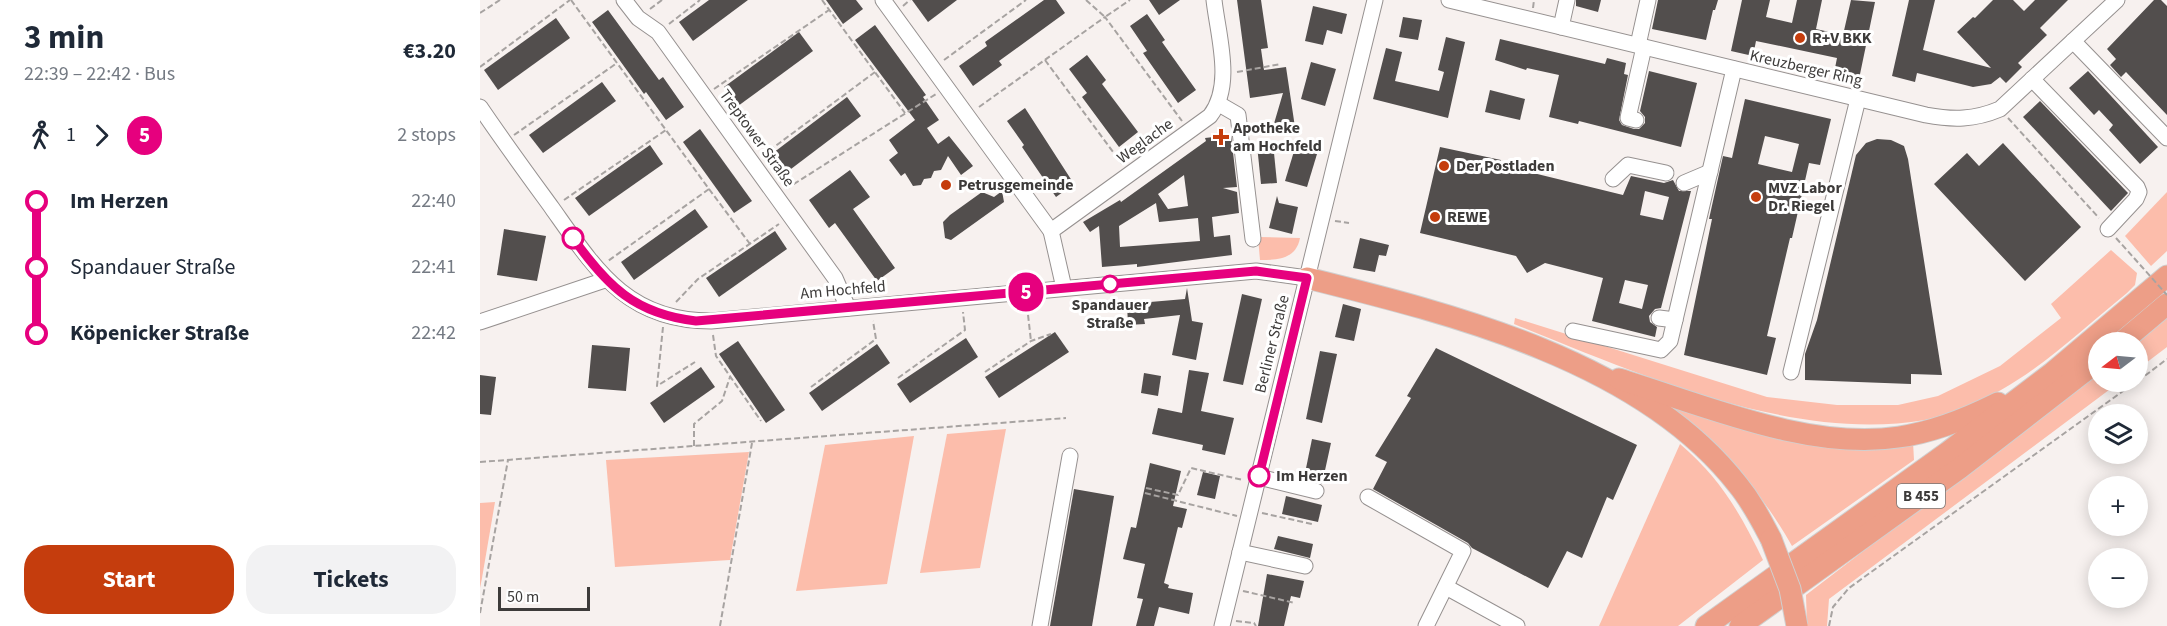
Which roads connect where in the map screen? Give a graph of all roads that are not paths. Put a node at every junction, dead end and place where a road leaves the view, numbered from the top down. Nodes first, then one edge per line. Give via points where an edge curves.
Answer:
1 (624, 0) edge
2 (883, 0) edge
3 (1214, 0) edge
4 (1374, 0) edge
5 (1449, 0) edge
6 (1567, 0) edge
7 (1648, 0) edge
8 (2117, 0) edge
9 (1561, 27) junction
10 (2073, 41) junction
11 (1641, 46) junction
12 (1734, 69) junction
13 (2032, 79) junction
14 (1858, 99) junction
15 (1219, 104) junction
16 (480, 107) edge
17 (1628, 118) dead end
18 (2167, 138) edge
19 (1710, 172) junction
20 (1666, 173) dead end
21 (1613, 179) dead end
22 (1684, 183) dead end
23 (2108, 229) road end
24 (1051, 231) junction
25 (1253, 239) dead end
26 (600, 274) junction
27 (2167, 276) edge
28 (1307, 278) junction
29 (1064, 288) junction
30 (2167, 304) edge
31 (848, 308) junction
32 (1659, 318) dead end
33 (1675, 320) junction
34 (480, 321) edge
35 (1573, 331) dead end
36 (2134, 332) edge
37 (1581, 367) junction
38 (2088, 369) edge
39 (1791, 372) dead end
40 (2052, 373) junction
41 (1070, 456) dead end
42 (1258, 480) junction
43 (1316, 490) dead end
44 (1368, 497) dead end
45 (1240, 552) junction
46 (1305, 566) dead end
47 (1446, 587) junction
48 (1223, 623) edge
49 (1041, 626) edge
50 (1426, 626) edge
51 (1517, 626) edge
52 (1706, 626) edge
53 (1740, 626) edge
54 (1797, 626) edge

1 - 31 street, Treptower Straße via 638,18 658,32 704,95 836,278
2 - 24 street
3 - 15 street via 1224,85
4 - 28 street, Berliner Straße
5 - 9 street, Kreuzberger Ring
6 - 9 street
7 - 11 street
8 - 10 street, Kreuzberger Ring
9 - 11 street, Kreuzberger Ring
10 - 13 street, Kreuzberger Ring
10 - 18 street
11 - 12 street, Kreuzberger Ring
11 - 17 street
12 - 14 street, Kreuzberger Ring
12 - 19 street
13 - 14 street, Kreuzberger Ring via 2000,109 1983,117 1960,120
13 - 23 street via 2137,187 2136,199
14 - 39 street
15 - 24 street, Weglache via 1210,116
15 - 25 street via 1238,115
16 - 26 street, Am Hochfeld
19 - 22 street
19 - 33 street
20 - 21 street via 1628,165
24 - 29 street
26 - 31 street, Am Hochfeld via 631,300 664,315 711,321
26 - 34 street
27 - 40 highway, B 455
28 - 29 street, Am Hochfeld via 1256,271
28 - 37 highway via 1468,321
28 - 42 street, Berliner Straße
29 - 31 street, Am Hochfeld
30 - 36 highway
32 - 33 street
33 - 35 street via 1670,341 1661,350
37 - 40 highway via 1783,429 1819,438 1858,440 1898,437 1950,424 2001,402
37 - 54 highway, bridge via 1645,404 1702,446 1738,484 1772,539 1790,589
38 - 53 highway, B 455 via 1960,468
40 - 52 highway, B 455
41 - 49 street
42 - 43 street
42 - 45 street, Berliner Straße
44 - 47 street via 1463,551
45 - 46 street
45 - 48 street, Berliner Straße
47 - 50 street
47 - 51 street

